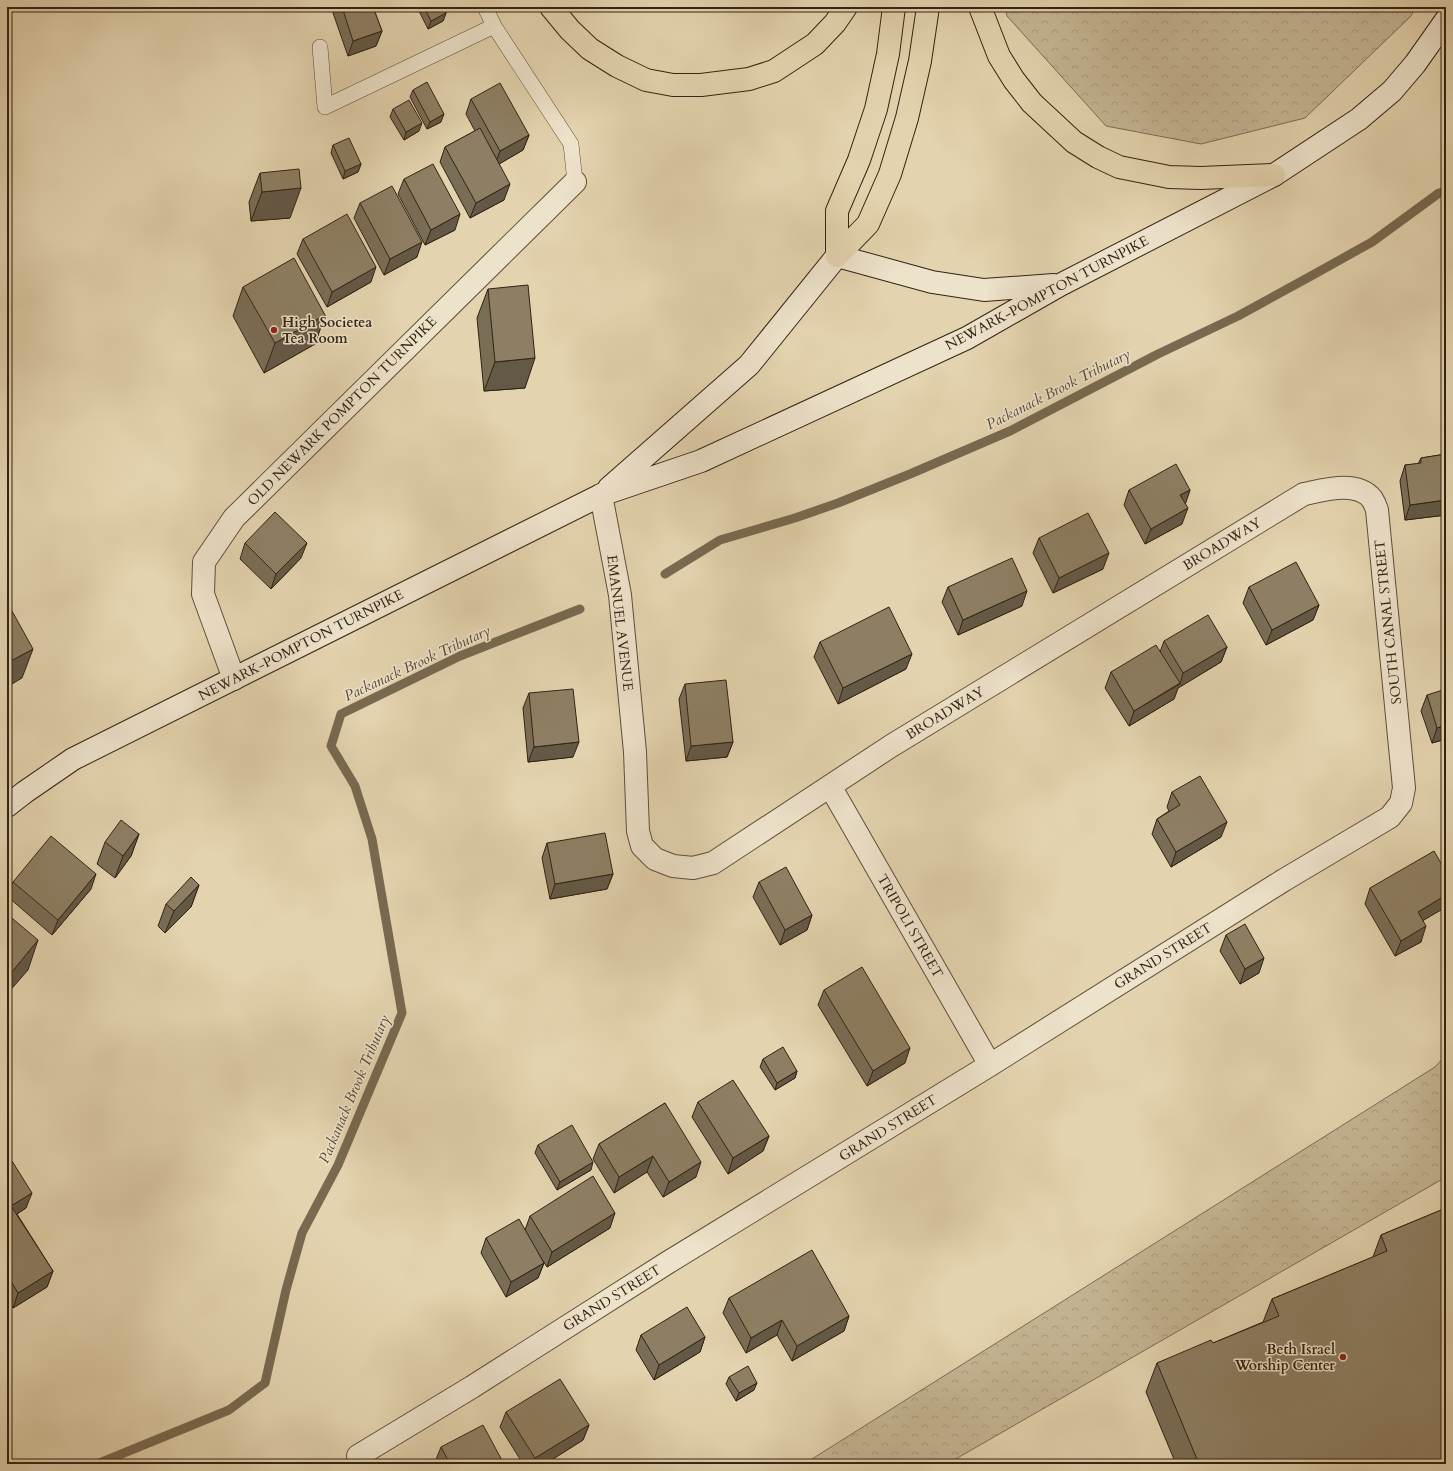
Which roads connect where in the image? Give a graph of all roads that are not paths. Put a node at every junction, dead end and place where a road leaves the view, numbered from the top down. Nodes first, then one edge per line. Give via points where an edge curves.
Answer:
1 (485, 7) edge
2 (551, 7) edge
3 (846, 7) edge
4 (894, 7) edge
5 (928, 7) edge
6 (980, 7) edge
7 (1446, 20) edge
8 (494, 26) junction
9 (320, 47) dead end
10 (1274, 175) junction
11 (575, 182) joint
12 (837, 256) junction
13 (1060, 285) junction
14 (1333, 488) joint
15 (601, 495) junction
16 (234, 679) junction
17 (634, 752) joint
18 (830, 786) junction
19 (1404, 788) joint
20 (7, 806) edge
21 (990, 1065) junction
22 (358, 1456) dead end

1 - 8 lane
2 - 3 highway via 590,49 617,66 646,80 673,85 701,85 749,79 774,71 815,44
4 - 12 highway via 888,54 876,109 859,160 837,211
5 - 12 highway via 908,118 890,174 868,224
6 - 10 highway via 1000,56 1032,103 1074,142 1098,157 1119,167 1169,177
7 - 10 street, NEWARK-POMPTON TURNPIKE via 1392,91 1359,119
8 - 9 lane via 325,107
8 - 11 lane via 571,144
10 - 13 street, NEWARK-POMPTON TURNPIKE
11 - 16 street, OLD NEWARK POMPTON TURNPIKE via 234,518 204,562 203,594
12 - 13 street via 932,282 984,290
12 - 15 street, NEWARK-POMPTON TURNPIKE via 749,365
13 - 15 street, NEWARK-POMPTON TURNPIKE via 967,338 709,458
14 - 18 street, BROADWAY via 1304,494 891,746
14 - 19 street, SOUTH CANAL STREET via 1360,490 1372,498 1377,510
15 - 16 street, NEWARK-POMPTON TURNPIKE
15 - 17 street, EMANUEL AVENUE via 620,596
16 - 20 street, NEWARK-POMPTON TURNPIKE via 72,759
17 - 18 street, BROADWAY via 638,831 642,846 655,859 673,866 693,868 713,863
18 - 21 street, TRIPOLI STREET
19 - 21 street, GRAND STREET via 1401,803 1390,817 1284,880
21 - 22 street, GRAND STREET

